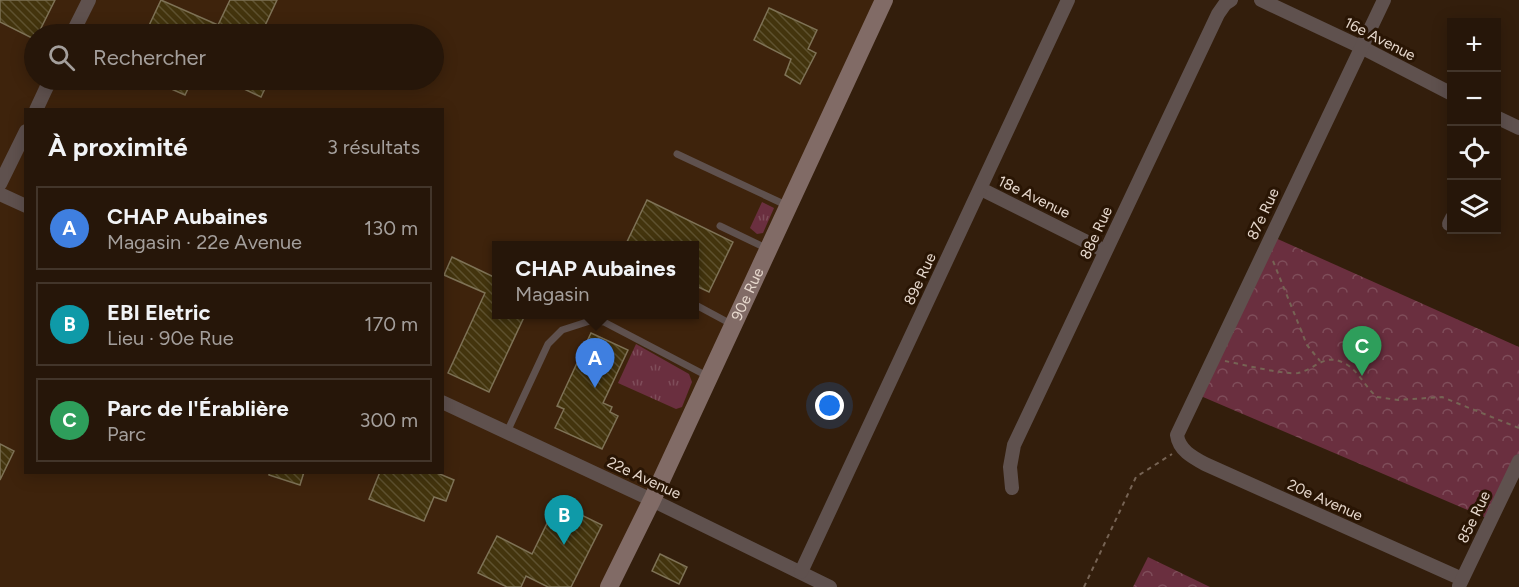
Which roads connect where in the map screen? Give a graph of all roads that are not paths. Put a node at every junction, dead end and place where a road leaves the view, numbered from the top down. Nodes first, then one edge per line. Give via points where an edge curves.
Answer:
1 (89, 0) edge
2 (884, 0) edge
3 (1068, 0) edge
4 (1232, 0) edge
5 (1261, 0) edge
6 (1384, 0) edge
7 (77, 24) edge
8 (1361, 47) junction
9 (46, 90) edge
10 (1447, 91) edge
11 (37, 108) edge
12 (1501, 121) edge
13 (1519, 128) edge
14 (24, 135) edge
15 (677, 154) dead end
16 (0, 184) edge
17 (981, 189) junction
18 (0, 194) edge
19 (24, 205) edge
20 (788, 206) junction
21 (720, 226) dead end
22 (768, 249) junction
23 (1105, 251) junction
24 (699, 307) edge
25 (733, 325) junction
26 (709, 377) junction
27 (444, 403) edge
28 (507, 432) junction
29 (1180, 445) joint
30 (1519, 461) edge
31 (1011, 488) dead end
32 (652, 500) junction
33 (801, 572) junction
34 (1460, 583) edge
35 (609, 587) edge
36 (830, 587) edge

1 - 7 street
2 - 20 street, 90e Rue
3 - 17 street, 89e Rue
4 - 23 street, 88e Rue via 1218,14
5 - 8 street, 16e Avenue
6 - 8 street, 87e Rue
8 - 10 street, 16e Avenue
8 - 29 street, 87e Rue via 1177,435
9 - 11 street
12 - 13 street
14 - 16 street
15 - 20 lane
17 - 23 street, 18e Avenue
17 - 33 street, 89e Rue
18 - 19 street
20 - 22 street, 90e Rue
21 - 22 lane
22 - 25 street, 90e Rue
23 - 31 street, 88e Rue via 1014,446
24 - 25 lane
25 - 26 street, 90e Rue
26 - 28 lane via 604,322 581,323 562,330 548,344
26 - 32 street, 90e Rue
27 - 28 street, 22e Avenue
28 - 32 street, 22e Avenue
29 - 34 street, 20e Avenue via 1205,464
30 - 34 street, 85e Rue
32 - 33 street, 22e Avenue
32 - 35 street, 90e Rue
33 - 36 street, 22e Avenue

